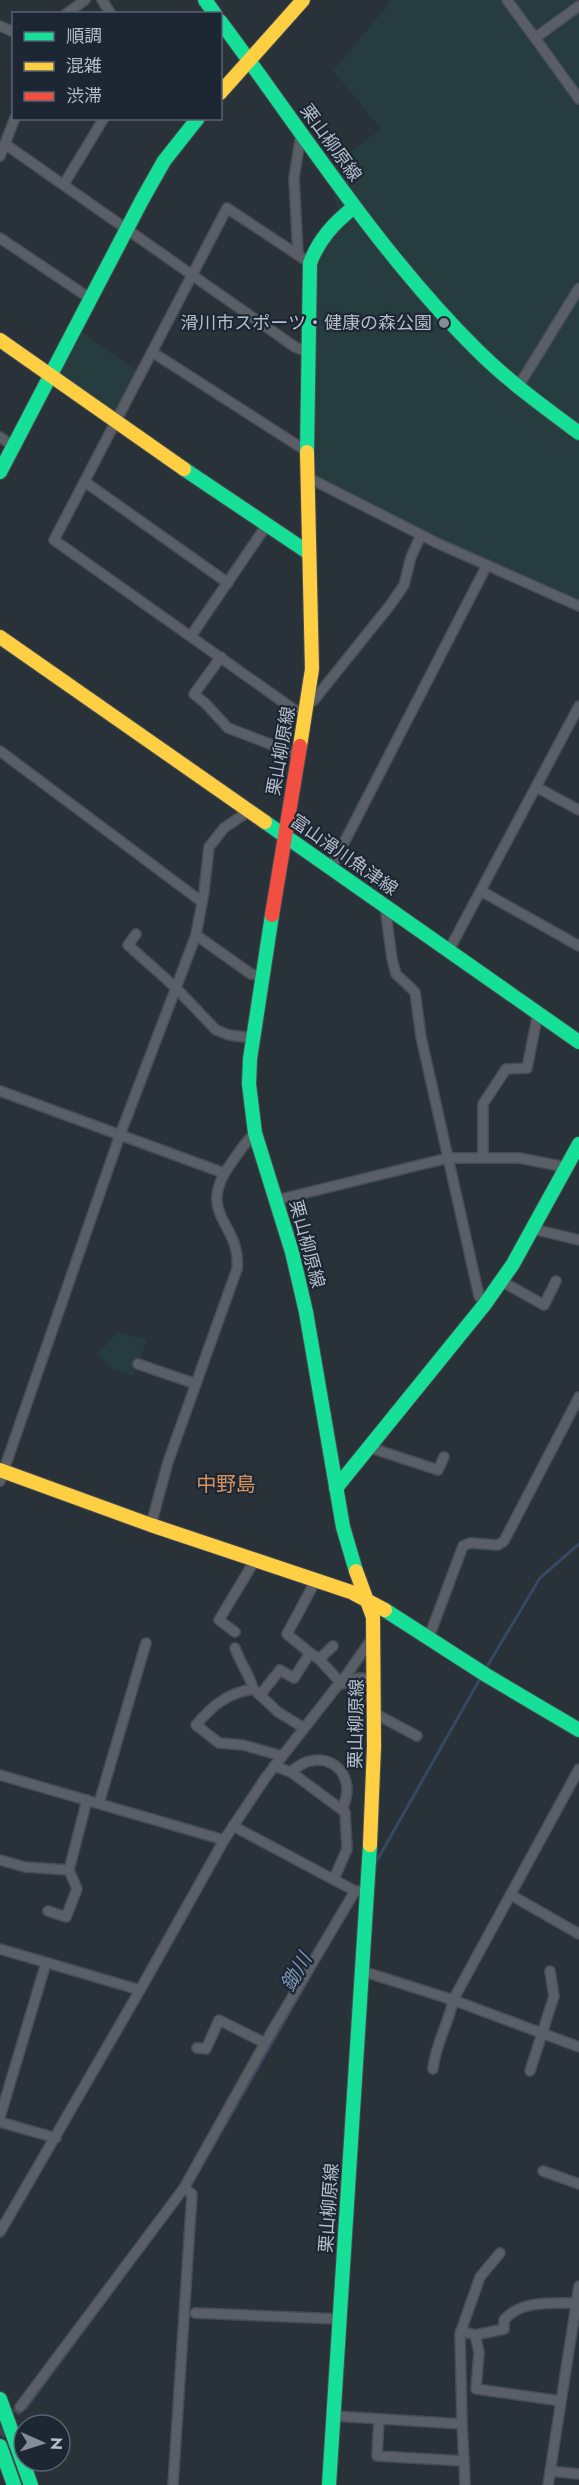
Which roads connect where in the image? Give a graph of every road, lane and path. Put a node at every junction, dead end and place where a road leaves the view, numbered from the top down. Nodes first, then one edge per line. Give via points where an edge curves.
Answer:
1 (86, 0) edge
2 (507, 0) edge
3 (299, 2) edge
4 (579, 6) edge
5 (69, 12) edge
6 (222, 24) edge
7 (535, 38) junction
8 (250, 60) junction
9 (222, 91) edge
10 (579, 99) edge
11 (14, 120) edge
12 (103, 120) edge
13 (192, 121) edge
14 (301, 134) junction
15 (5, 144) junction
16 (0, 156) edge
17 (64, 184) junction
18 (354, 207) junction
19 (126, 230) junction
20 (0, 238) edge
21 (298, 254) junction
22 (310, 263) junction
23 (192, 275) junction
24 (579, 288) edge
25 (91, 299) junction
26 (0, 340) edge
27 (152, 352) junction
28 (310, 353) junction
29 (51, 374) junction
30 (518, 387) junction
31 (117, 420) junction
32 (579, 434) edge
33 (0, 437) edge
34 (13, 446) junction
35 (308, 452) junction
36 (0, 472) edge
37 (307, 477) junction
38 (85, 482) junction
39 (266, 526) junction
40 (421, 535) junction
41 (309, 553) junction
42 (487, 565) junction
43 (228, 584) junction
44 (579, 606) edge
45 (191, 636) junction
46 (0, 637) edge
47 (221, 657) junction
48 (579, 706) edge
49 (307, 707) junction
50 (0, 751) edge
51 (299, 755) junction
52 (536, 787) junction
53 (579, 810) edge
54 (249, 811) junction
55 (284, 834) junction
56 (331, 868) junction
57 (481, 891) junction
58 (202, 902) junction
59 (386, 906) junction
60 (136, 934) dead end
61 (196, 935) junction
62 (579, 946) edge
63 (449, 950) junction
64 (262, 976) junction
65 (175, 987) junction
66 (538, 1013) junction
67 (252, 1038) junction
68 (579, 1042) edge
69 (0, 1091) edge
70 (255, 1133) junction
71 (120, 1135) junction
72 (579, 1144) edge
73 (483, 1156) junction
74 (448, 1158) junction
75 (566, 1167) junction
76 (224, 1173) junction
77 (277, 1200) junction
78 (533, 1229) junction
79 (579, 1240) edge
80 (501, 1281) junction
81 (556, 1281) dead end
82 (484, 1304) junction
83 (138, 1364) dead end
84 (196, 1384) junction
85 (579, 1397) edge
86 (368, 1447) junction
87 (444, 1457) dead end
88 (1, 1474) edge
89 (336, 1488) junction
90 (152, 1525) junction
91 (255, 1560) junction
92 (316, 1581) junction
93 (368, 1601) junction
94 (235, 1632) dead end
95 (375, 1635) junction
96 (429, 1637) junction
97 (146, 1643) dead end
98 (333, 1646) dead end
99 (235, 1648) dead end
100 (310, 1653) junction
101 (319, 1659) junction
102 (374, 1679) junction
103 (341, 1683) junction
104 (256, 1692) junction
105 (374, 1713) junction
106 (304, 1728) junction
107 (579, 1730) edge
108 (417, 1736) dead end
109 (282, 1756) junction
110 (274, 1766) junction
111 (579, 1769) edge
112 (291, 1772) junction
113 (0, 1775) edge
114 (87, 1800) junction
115 (99, 1803) junction
116 (342, 1809) junction
117 (233, 1826) junction
118 (224, 1840) junction
119 (0, 1860) edge
120 (69, 1870) junction
121 (334, 1879) junction
122 (362, 1891) junction
123 (511, 1895) junction
124 (48, 1911) dead end
125 (579, 1934) edge
126 (0, 1949) edge
127 (46, 1963) junction
128 (362, 1971) junction
129 (550, 1971) dead end
130 (140, 1990) junction
131 (453, 2000) junction
132 (541, 2033) junction
133 (265, 2043) junction
134 (579, 2047) edge
135 (197, 2048) dead end
136 (433, 2069) dead end
137 (530, 2071) dead end
138 (0, 2117) edge
139 (0, 2122) edge
140 (56, 2138) junction
141 (543, 2171) dead end
142 (579, 2184) edge
143 (184, 2188) junction
144 (0, 2232) edge
145 (500, 2253) dead end
146 (579, 2286) edge
147 (576, 2303) junction
148 (195, 2313) dead end
149 (340, 2319) junction
150 (461, 2331) junction
151 (475, 2335) junction
152 (0, 2399) edge
153 (561, 2401) junction
154 (20, 2407) tunnel mouth
155 (334, 2416) junction
156 (379, 2419) junction
157 (462, 2424) junction
158 (0, 2446) edge
159 (464, 2461) junction
160 (550, 2471) junction
161 (579, 2474) edge
162 (14, 2485) edge
163 (31, 2485) edge
164 (173, 2485) edge
165 (329, 2485) edge
166 (465, 2485) edge
167 (548, 2485) edge

1 - 5 street
2 - 7 street
3 - 8 main road
4 - 7 street
6 - 8 main road, 栗山柳原線
7 - 10 street
8 - 9 main road
8 - 14 main road, 栗山柳原線
11 - 15 street
12 - 17 street
13 - 19 main road via 164,160
14 - 18 main road, 栗山柳原線
14 - 21 street via 294,178
15 - 16 street
15 - 17 street
17 - 19 street
18 - 22 main road, 栗山柳原線 via 317,242
18 - 30 main road via 464,338
19 - 23 street
19 - 25 main road
20 - 25 street
21 - 22 street
21 - 23 street via 227,208
22 - 28 main road, 栗山柳原線
23 - 27 street
23 - 28 street
24 - 30 street
25 - 29 main road
26 - 29 main road
27 - 31 street
27 - 35 street
28 - 35 main road, 栗山柳原線
29 - 31 main road
29 - 34 main road
30 - 32 main road
31 - 38 street
31 - 39 main road
33 - 34 street
34 - 36 main road
35 - 37 main road, 栗山柳原線
37 - 40 street
37 - 41 main road, 栗山柳原線
38 - 43 street
38 - 45 street via 54,540
39 - 41 main road
39 - 43 street
40 - 42 street
40 - 49 street via 404,585
41 - 49 main road, 栗山柳原線 via 312,669
42 - 44 street
42 - 56 street
43 - 45 street
45 - 47 street
46 - 54 main road, 富山滑川魚津線
47 - 49 street via 296,711
47 - 51 street via 195,694 228,728
48 - 52 street
49 - 51 main road, 栗山柳原線
50 - 58 street
51 - 55 main road, 栗山柳原線
52 - 53 street
52 - 57 street
54 - 55 main road, 富山滑川魚津線
54 - 58 street via 224,828 209,847
55 - 56 main road, 富山滑川魚津線
55 - 64 main road, 栗山柳原線
56 - 59 main road, 富山滑川魚津線
57 - 62 street
57 - 63 street
58 - 61 street
59 - 63 main road, 富山滑川魚津線
59 - 74 street via 396,974 415,992
60 - 65 street via 128,945
61 - 64 street via 251,974
61 - 65 street
63 - 66 main road, 富山滑川魚津線
64 - 67 main road, 栗山柳原線
65 - 67 street via 216,1030
65 - 71 street
66 - 68 main road, 富山滑川魚津線
66 - 73 street via 527,1068 506,1069 483,1104
67 - 70 main road, 栗山柳原線 via 249,1084
69 - 71 street
70 - 76 street
70 - 77 main road, 栗山柳原線
71 - 76 street
71 - 88 street
72 - 75 main road
73 - 74 street
73 - 75 street
74 - 77 street
74 - 82 street
75 - 78 main road
76 - 84 street via 215,1200 238,1257 237,1269
77 - 89 main road, 栗山柳原線 via 306,1312
78 - 79 street
78 - 80 main road
80 - 81 street via 544,1305
80 - 82 main road
82 - 86 main road
83 - 84 street
84 - 90 street via 168,1462
85 - 96 street via 504,1541 498,1545 463,1546
86 - 87 street via 438,1470
86 - 89 main road
88 - 90 main road
89 - 93 main road, 栗山柳原線 via 351,1556
90 - 91 main road
91 - 92 main road
91 - 94 street via 219,1620
92 - 93 main road
92 - 100 street via 287,1634
93 - 95 main road, 栗山柳原線
93 - 96 main road
95 - 102 main road, 栗山柳原線
95 - 103 street
96 - 107 main road
97 - 115 street
98 - 101 street
99 - 104 street
100 - 101 street
100 - 104 street via 294,1678 280,1670
101 - 103 street
102 - 103 street
102 - 105 main road, 栗山柳原線
103 - 106 street
104 - 106 street
104 - 109 street via 227,1696 196,1725 219,1743
105 - 108 street
105 - 122 main road, 栗山柳原線
106 - 109 street
109 - 110 street
110 - 112 street
110 - 117 street
111 - 123 street
112 - 116 street
112 - 116 street via 308,1760 319,1759 339,1769 348,1785
113 - 114 street
114 - 115 street
114 - 120 street
115 - 118 street
116 - 121 street via 347,1849
117 - 118 street
117 - 121 street
118 - 130 street
119 - 120 street via 26,1867
120 - 124 street via 77,1889 66,1917
121 - 122 street
122 - 128 main road, 栗山柳原線
122 - 133 street
123 - 125 street
123 - 131 street
126 - 127 street
127 - 130 street
127 - 138 street
128 - 131 street
128 - 149 main road, 栗山柳原線
129 - 132 street via 554,1996
130 - 140 street
131 - 132 street
131 - 136 street via 434,2054
132 - 134 street
132 - 137 street
133 - 135 street via 219,2020 206,2049
133 - 143 street
139 - 140 street
140 - 144 street
141 - 142 street
143 - 154 street
143 - 164 street via 192,2194
145 - 150 street via 480,2277
146 - 147 street
147 - 151 street via 543,2302 512,2311 504,2320 504,2329
147 - 153 street
148 - 149 street
149 - 155 main road, 栗山柳原線
150 - 151 street
150 - 157 street
151 - 153 street via 479,2352 476,2389
152 - 163 main road
153 - 160 street
155 - 156 street
155 - 165 main road, 栗山柳原線
156 - 157 street
156 - 159 street via 376,2456
157 - 159 street
158 - 162 main road
159 - 166 street
160 - 161 street
160 - 167 street

